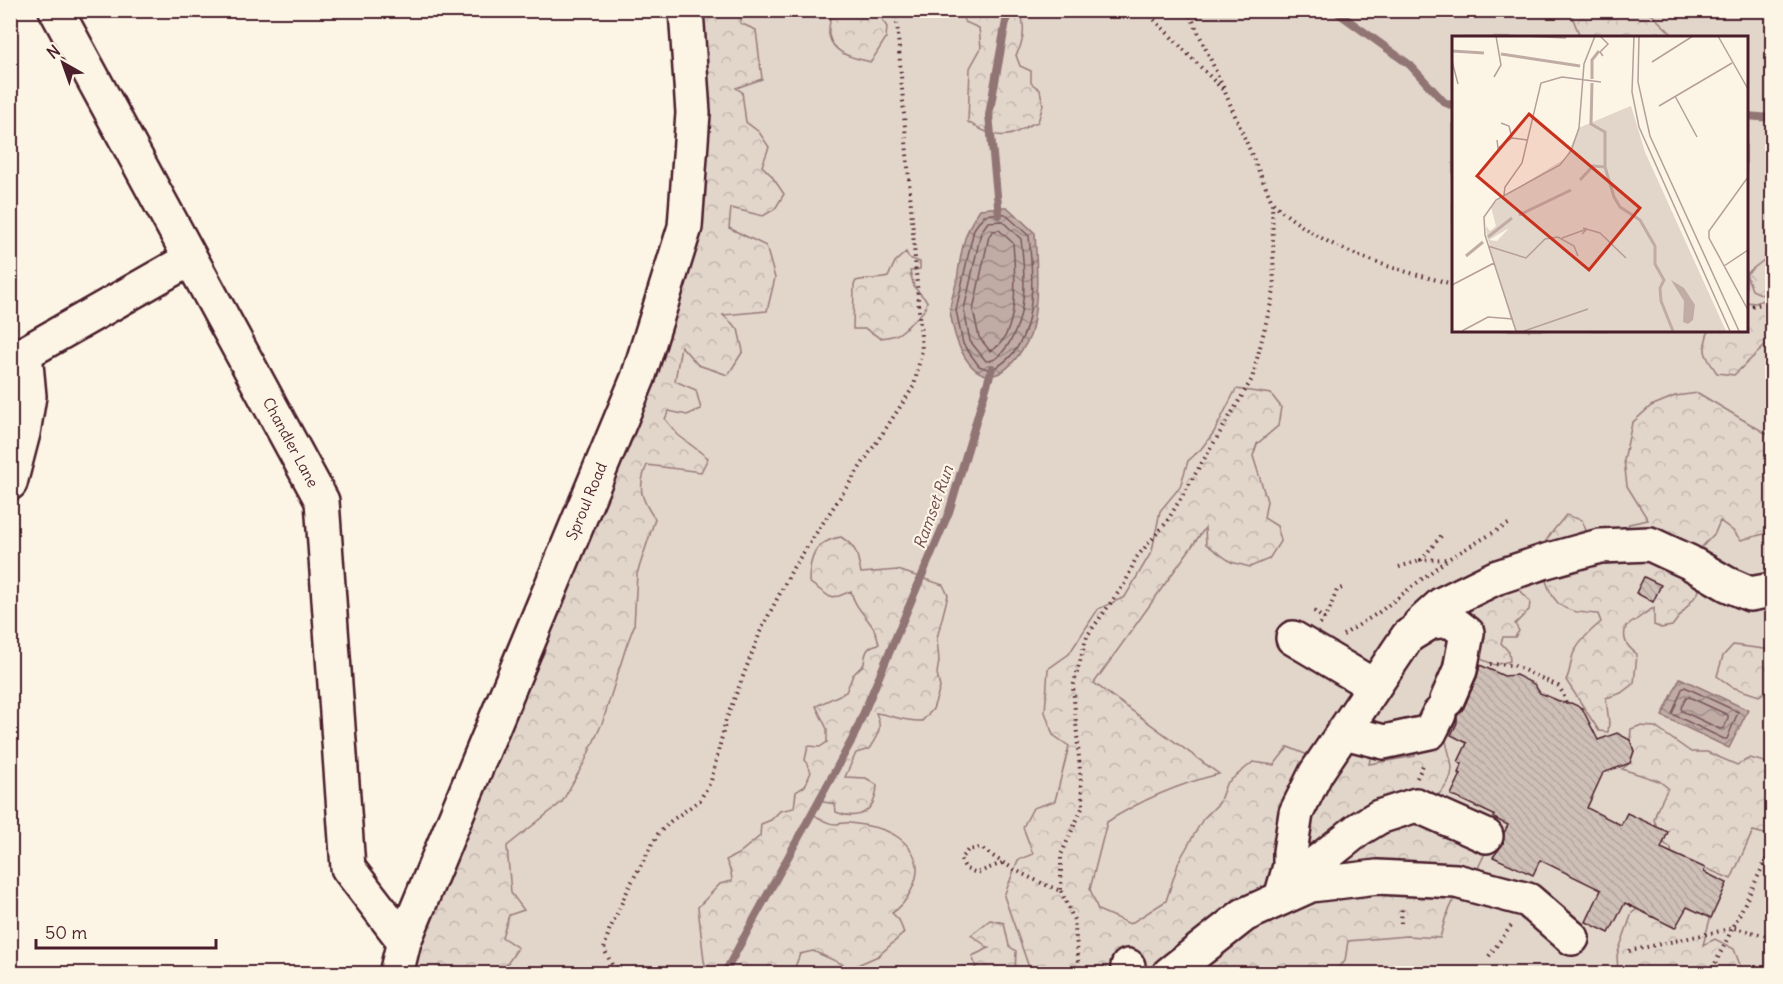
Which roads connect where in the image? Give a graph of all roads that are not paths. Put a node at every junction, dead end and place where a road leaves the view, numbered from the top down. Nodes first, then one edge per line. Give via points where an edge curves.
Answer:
1 (56, 10) edge
2 (686, 10) edge
3 (190, 259) junction
4 (18, 346) edge
5 (10, 483) edge
6 (1773, 590) edge
7 (1305, 632) road end
8 (1408, 636) junction
9 (1374, 686) junction
10 (1325, 746) junction
11 (1486, 836) dead end
12 (1305, 872) junction
13 (1572, 938) dead end
14 (404, 941) junction
15 (396, 974) edge
16 (1169, 974) edge

1 - 3 street, Chandler Lane
2 - 14 street, Sproul Road via 693,113 685,227 638,378
3 - 4 street
3 - 14 street, Chandler Lane via 322,501 348,868
4 - 5 street via 29,396
6 - 8 street via 1750,594 1650,544 1600,546 1495,578 1442,604
7 - 9 street
8 - 9 street
8 - 10 street via 1431,622 1450,620 1467,633 1460,670 1430,732 1384,742
9 - 10 street
10 - 12 street via 1296,813 1290,852
11 - 12 street via 1416,806 1379,817
12 - 13 street via 1456,881 1528,900
12 - 16 street via 1281,898 1244,915
14 - 15 street, Sproul Road

